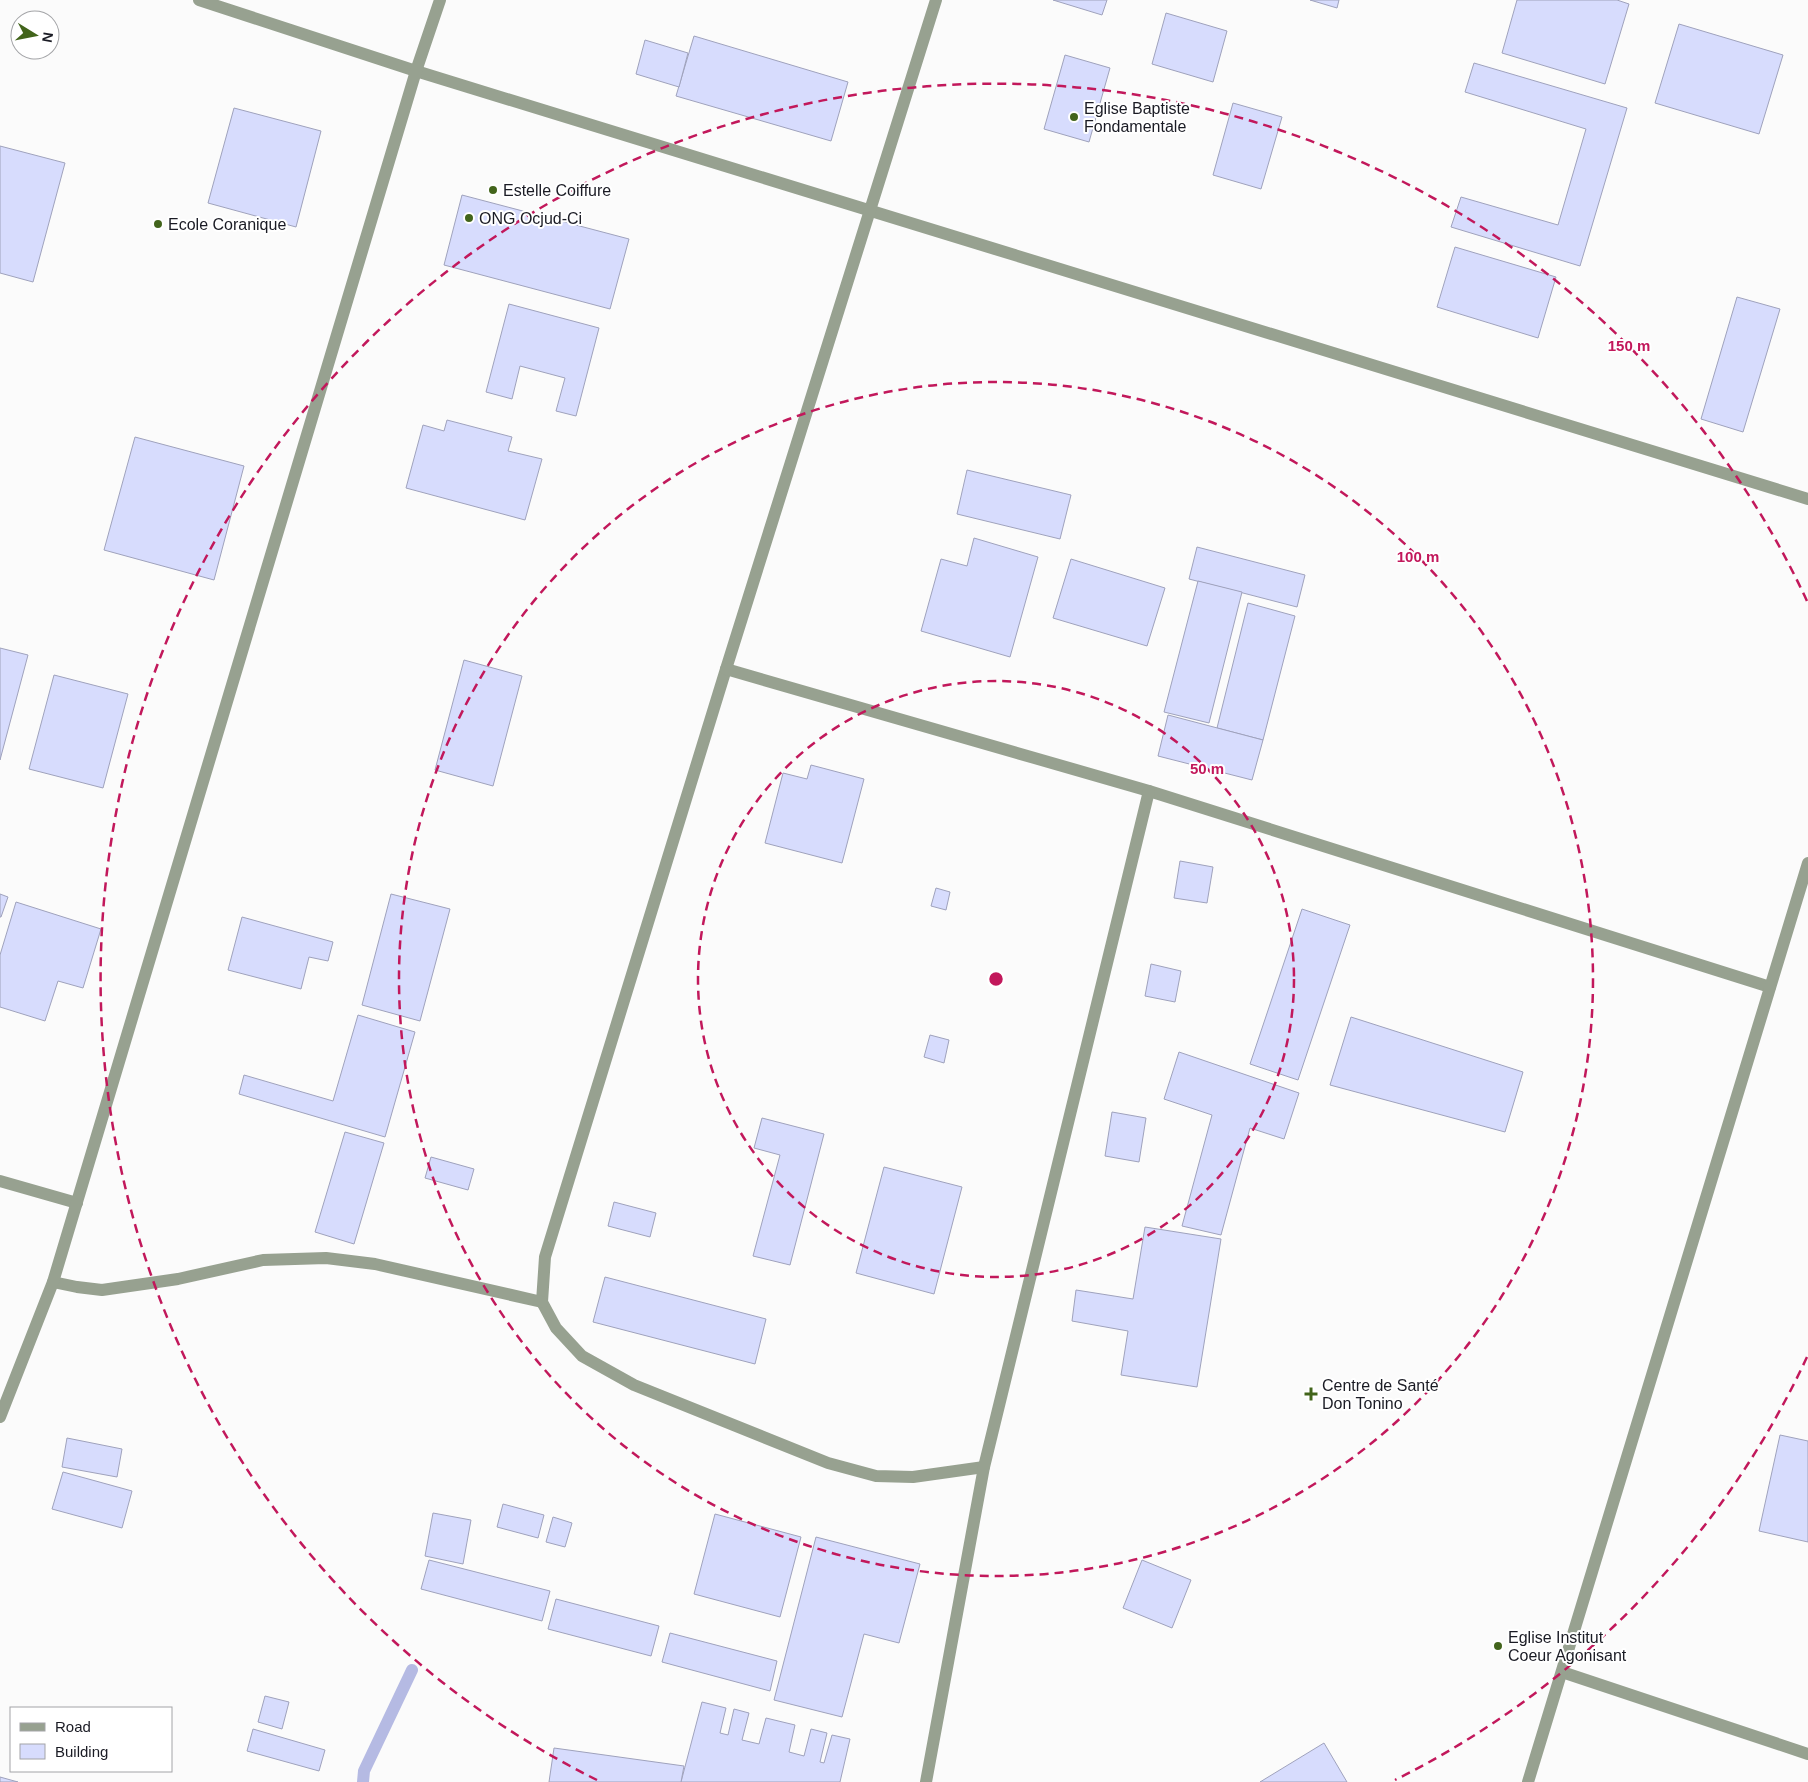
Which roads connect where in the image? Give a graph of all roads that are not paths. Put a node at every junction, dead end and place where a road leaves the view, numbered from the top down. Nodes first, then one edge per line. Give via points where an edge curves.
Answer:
1 (199, 0) edge
2 (440, 0) edge
3 (936, 0) edge
4 (416, 71) junction
5 (870, 211) junction
6 (1808, 499) edge
7 (726, 669) junction
8 (1149, 791) junction
9 (1808, 863) edge
10 (1770, 987) junction
11 (0, 1182) edge
12 (78, 1203) junction
13 (54, 1282) junction
14 (542, 1302) junction
15 (0, 1417) edge
16 (984, 1467) junction
17 (1562, 1672) junction
18 (1808, 1754) edge
19 (926, 1782) edge
20 (1528, 1782) edge

1 - 4 street
2 - 4 street
3 - 5 street
4 - 5 street
4 - 12 street
5 - 6 street
5 - 7 street
7 - 8 street
7 - 14 street via 545,1257
8 - 10 street
8 - 16 street
9 - 10 street
10 - 17 street
11 - 12 street
12 - 13 street
13 - 14 street via 102,1290 178,1279 263,1260 326,1258 375,1264
13 - 15 street
14 - 16 street via 556,1328 582,1356 634,1385 828,1463 876,1476 914,1477
16 - 19 street
17 - 18 street
17 - 20 street

